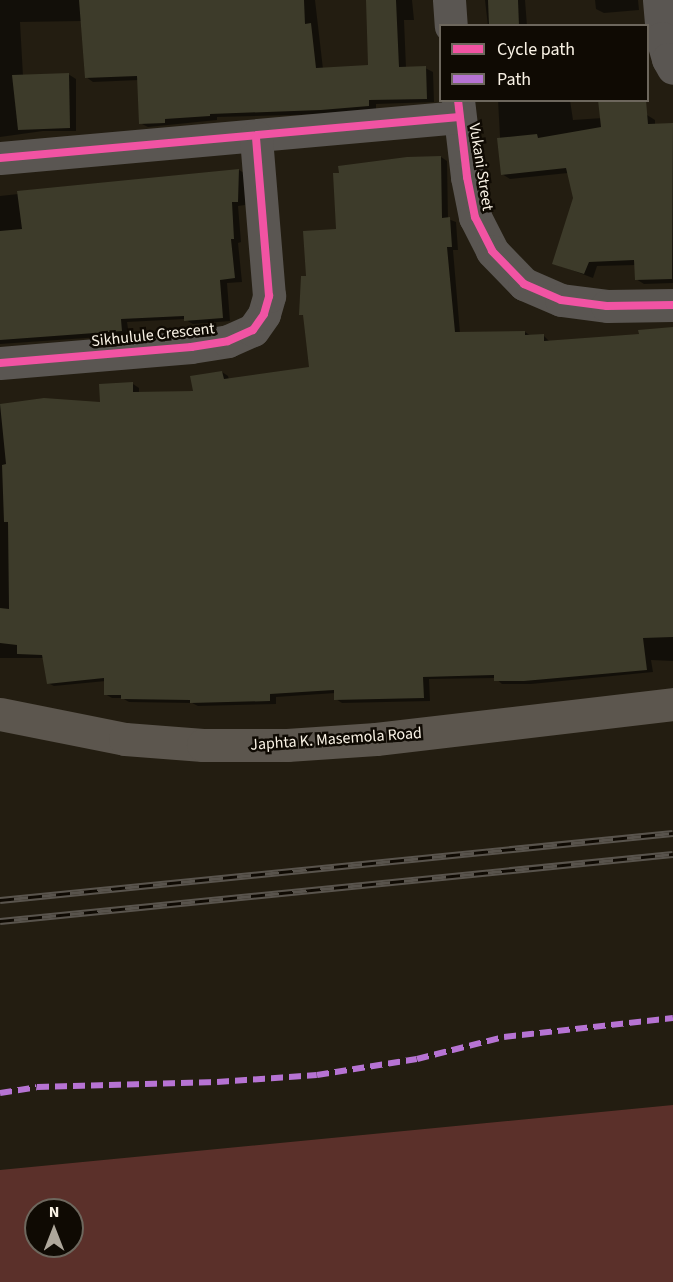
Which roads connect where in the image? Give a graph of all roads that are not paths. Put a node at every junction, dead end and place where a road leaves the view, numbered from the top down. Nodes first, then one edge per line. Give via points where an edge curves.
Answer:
1 (449, 0) edge
2 (659, 0) edge
3 (451, 24) edge
4 (673, 68) edge
5 (459, 109) edge
6 (256, 137) junction
7 (0, 158) edge
8 (673, 305) edge
9 (0, 363) edge
10 (673, 704) edge
11 (0, 714) edge

1 - 3 street
2 - 4 street via 662,39
5 - 6 street
5 - 8 street, Vukani Street via 475,218 492,251 524,284 561,300 607,306
6 - 7 street
6 - 9 street, Sikhulule Crescent via 269,296 264,314 253,330 228,341 191,347
10 - 11 main road, Japhta K. Masemola Road via 376,739 288,745 203,745 125,739

